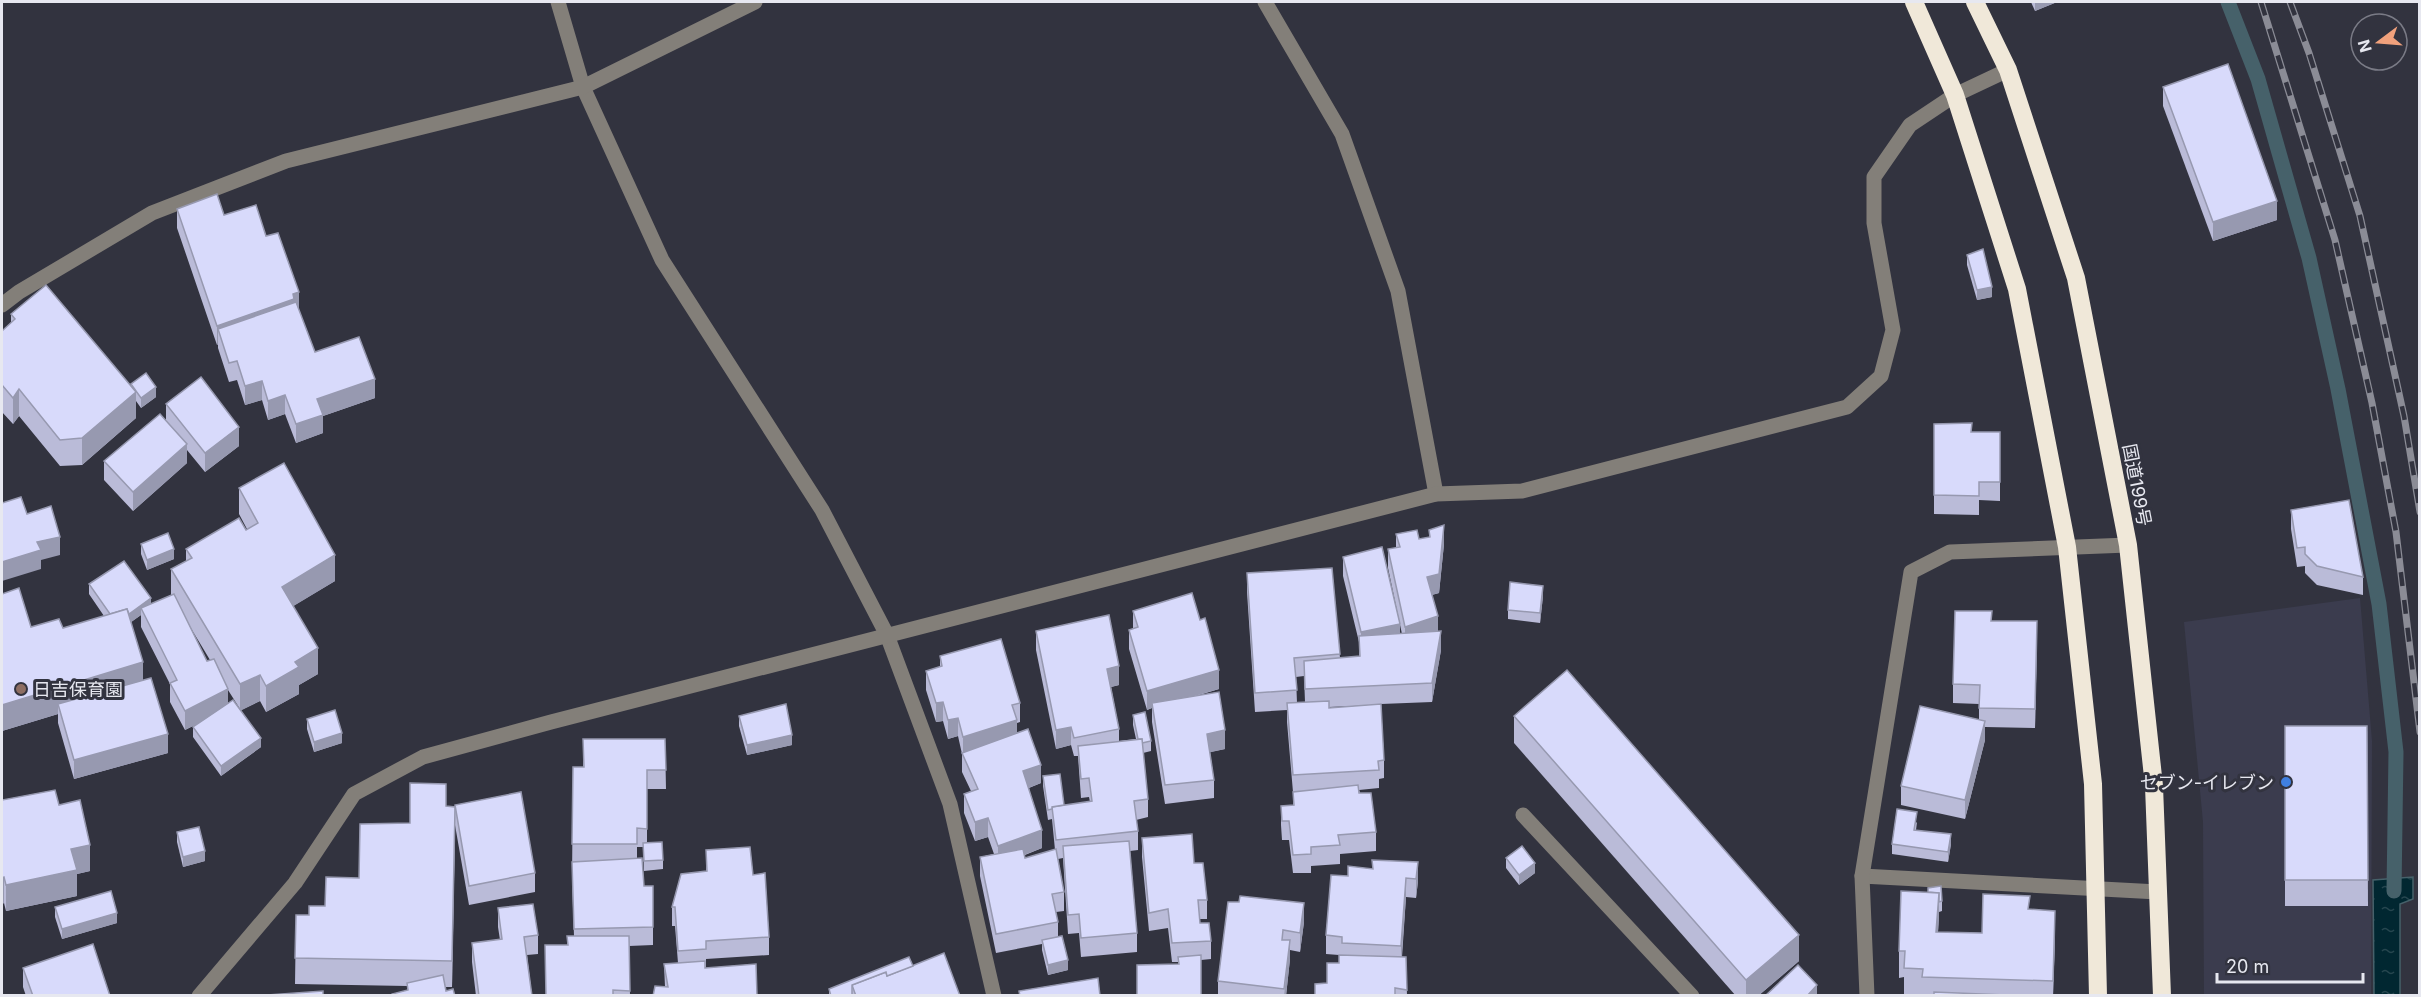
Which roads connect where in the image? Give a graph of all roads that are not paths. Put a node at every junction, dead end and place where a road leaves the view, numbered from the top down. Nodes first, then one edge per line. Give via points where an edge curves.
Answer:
1 (558, 2) edge
2 (755, 2) edge
3 (1265, 2) edge
4 (1914, 2) edge
5 (1976, 2) edge
6 (2008, 70) junction
7 (583, 87) junction
8 (1955, 95) junction
9 (2, 305) edge
10 (1436, 494) junction
11 (2128, 545) junction
12 (2067, 547) junction
13 (887, 635) junction
14 (1523, 815) dead end
15 (1862, 876) junction
16 (2095, 887) junction
17 (2158, 892) junction
18 (199, 996) edge
19 (994, 996) edge
20 (1692, 996) edge
21 (1867, 996) edge
22 (2098, 996) edge
23 (2162, 996) edge

1 - 7 street
2 - 7 street
3 - 10 street via 1342,134 1398,291
4 - 8 highway
5 - 6 highway, 国道199号
6 - 8 street
6 - 11 highway, 国道199号 via 2076,278
7 - 9 street via 286,161 152,213
7 - 13 street via 662,260 822,510
8 - 10 street via 1910,125 1874,177 1874,223 1893,330 1881,376 1847,407 1522,491
8 - 12 highway via 2017,289
10 - 13 street
11 - 12 street
11 - 17 highway, 国道199号 via 2154,786
12 - 15 street via 1950,552 1911,572
12 - 16 highway via 2093,784
13 - 18 street via 423,757 354,794 295,883
13 - 19 street via 950,804
14 - 20 street
15 - 16 street
15 - 21 street
16 - 17 street
16 - 22 highway
17 - 23 highway, 国道199号

